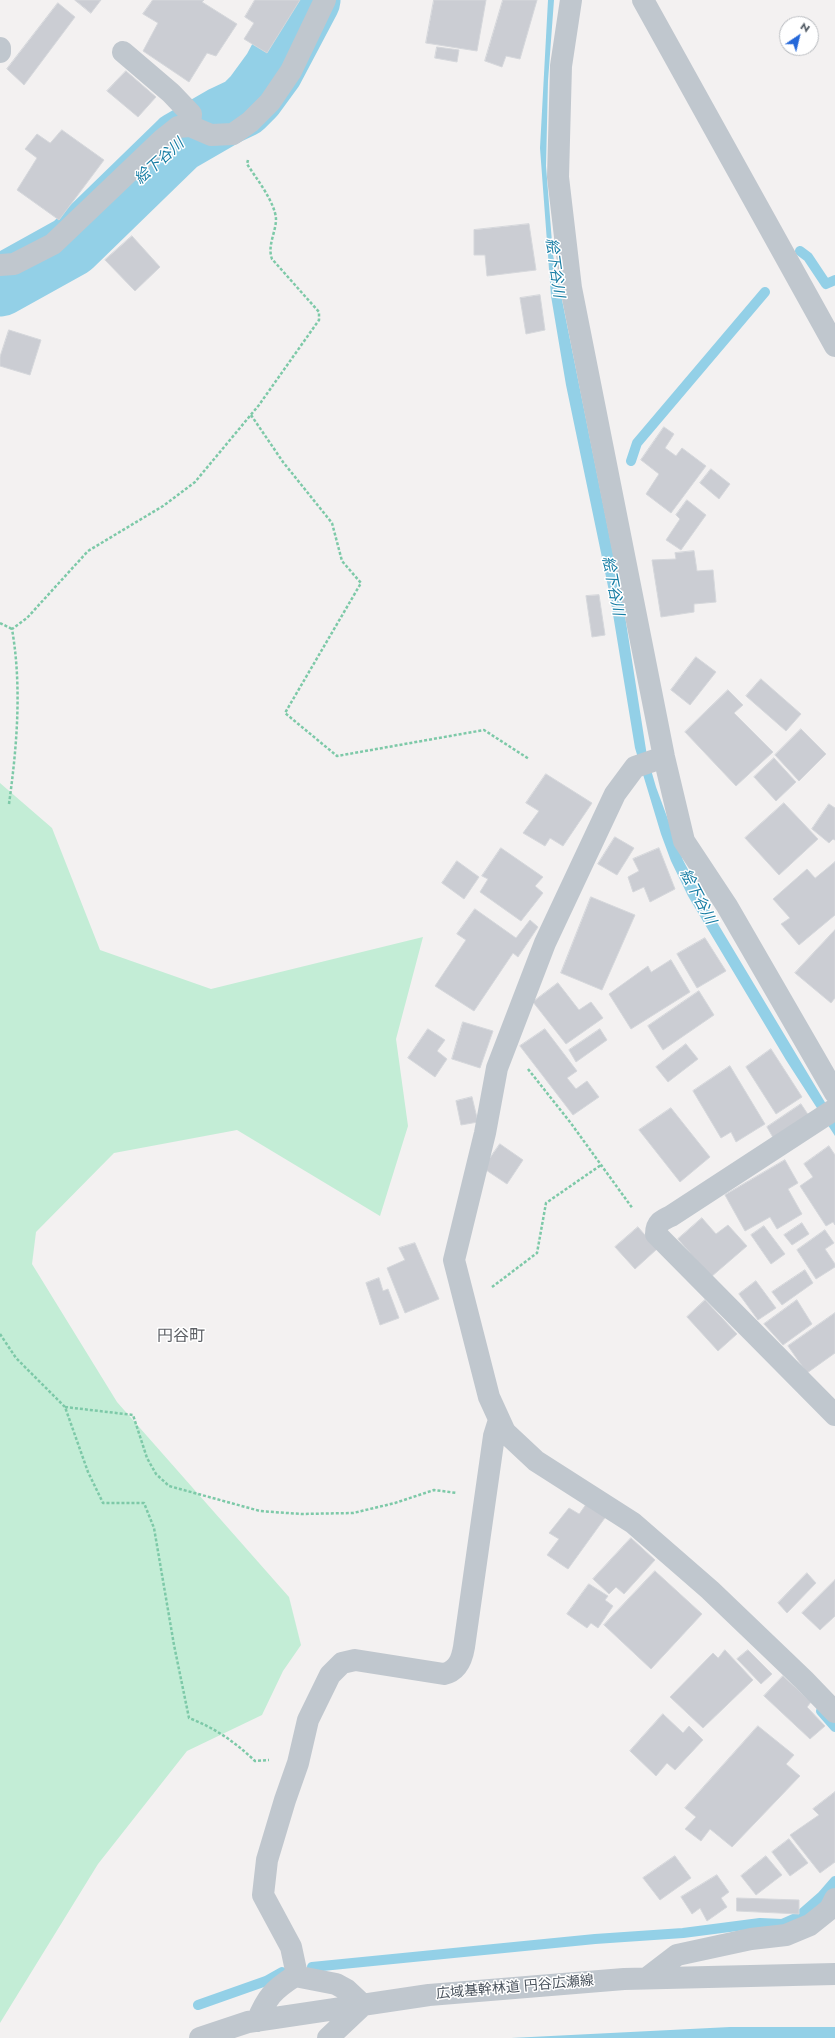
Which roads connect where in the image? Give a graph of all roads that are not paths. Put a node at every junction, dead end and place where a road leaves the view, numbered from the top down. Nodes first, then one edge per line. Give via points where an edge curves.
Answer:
1 (325, 0) edge
2 (571, 0) edge
3 (643, 0) edge
4 (0, 48) edge
5 (0, 52) edge
6 (123, 52) dead end
7 (190, 126) junction
8 (0, 265) edge
9 (835, 346) edge
10 (664, 757) junction
11 (835, 1093) edge
12 (835, 1110) edge
13 (835, 1415) edge
14 (500, 1420) junction
15 (835, 1712) edge
16 (835, 1899) edge
17 (835, 1974) edge
18 (297, 1975) junction
19 (647, 1978) junction
20 (363, 2005) junction
21 (257, 2021) junction
22 (200, 2038) edge
23 (328, 2038) edge

1 - 7 street via 291,72 270,102 250,122 233,134 211,135
2 - 10 street via 561,66 558,177 571,288
3 - 9 street
4 - 5 street
6 - 7 street via 171,93 191,114
7 - 8 street via 178,127 163,139 53,244 14,264
10 - 11 street via 684,841 727,906
10 - 14 street via 635,767 615,794 545,943 497,1068 485,1133 454,1260 489,1398
12 - 13 street via 661,1221 656,1228 656,1234
14 - 15 street via 505,1432 536,1461 633,1523 704,1585
14 - 18 street via 494,1436 464,1647 458,1666 444,1674 355,1660 342,1663 330,1675 308,1720 299,1759 267,1860 263,1895 291,1947
16 - 19 street via 830,1909 810,1925 786,1935 751,1939 677,1955
17 - 19 street, 広域基幹林道 円谷広瀬線
18 - 20 street via 336,1984 347,1990
18 - 21 street via 280,1985 266,2000
19 - 20 street, 広域基幹林道 円谷広瀬線 via 429,1995
20 - 21 street, 広域基幹林道 円谷広瀬線
20 - 23 street
21 - 22 street, 広域基幹林道 円谷広瀬線

